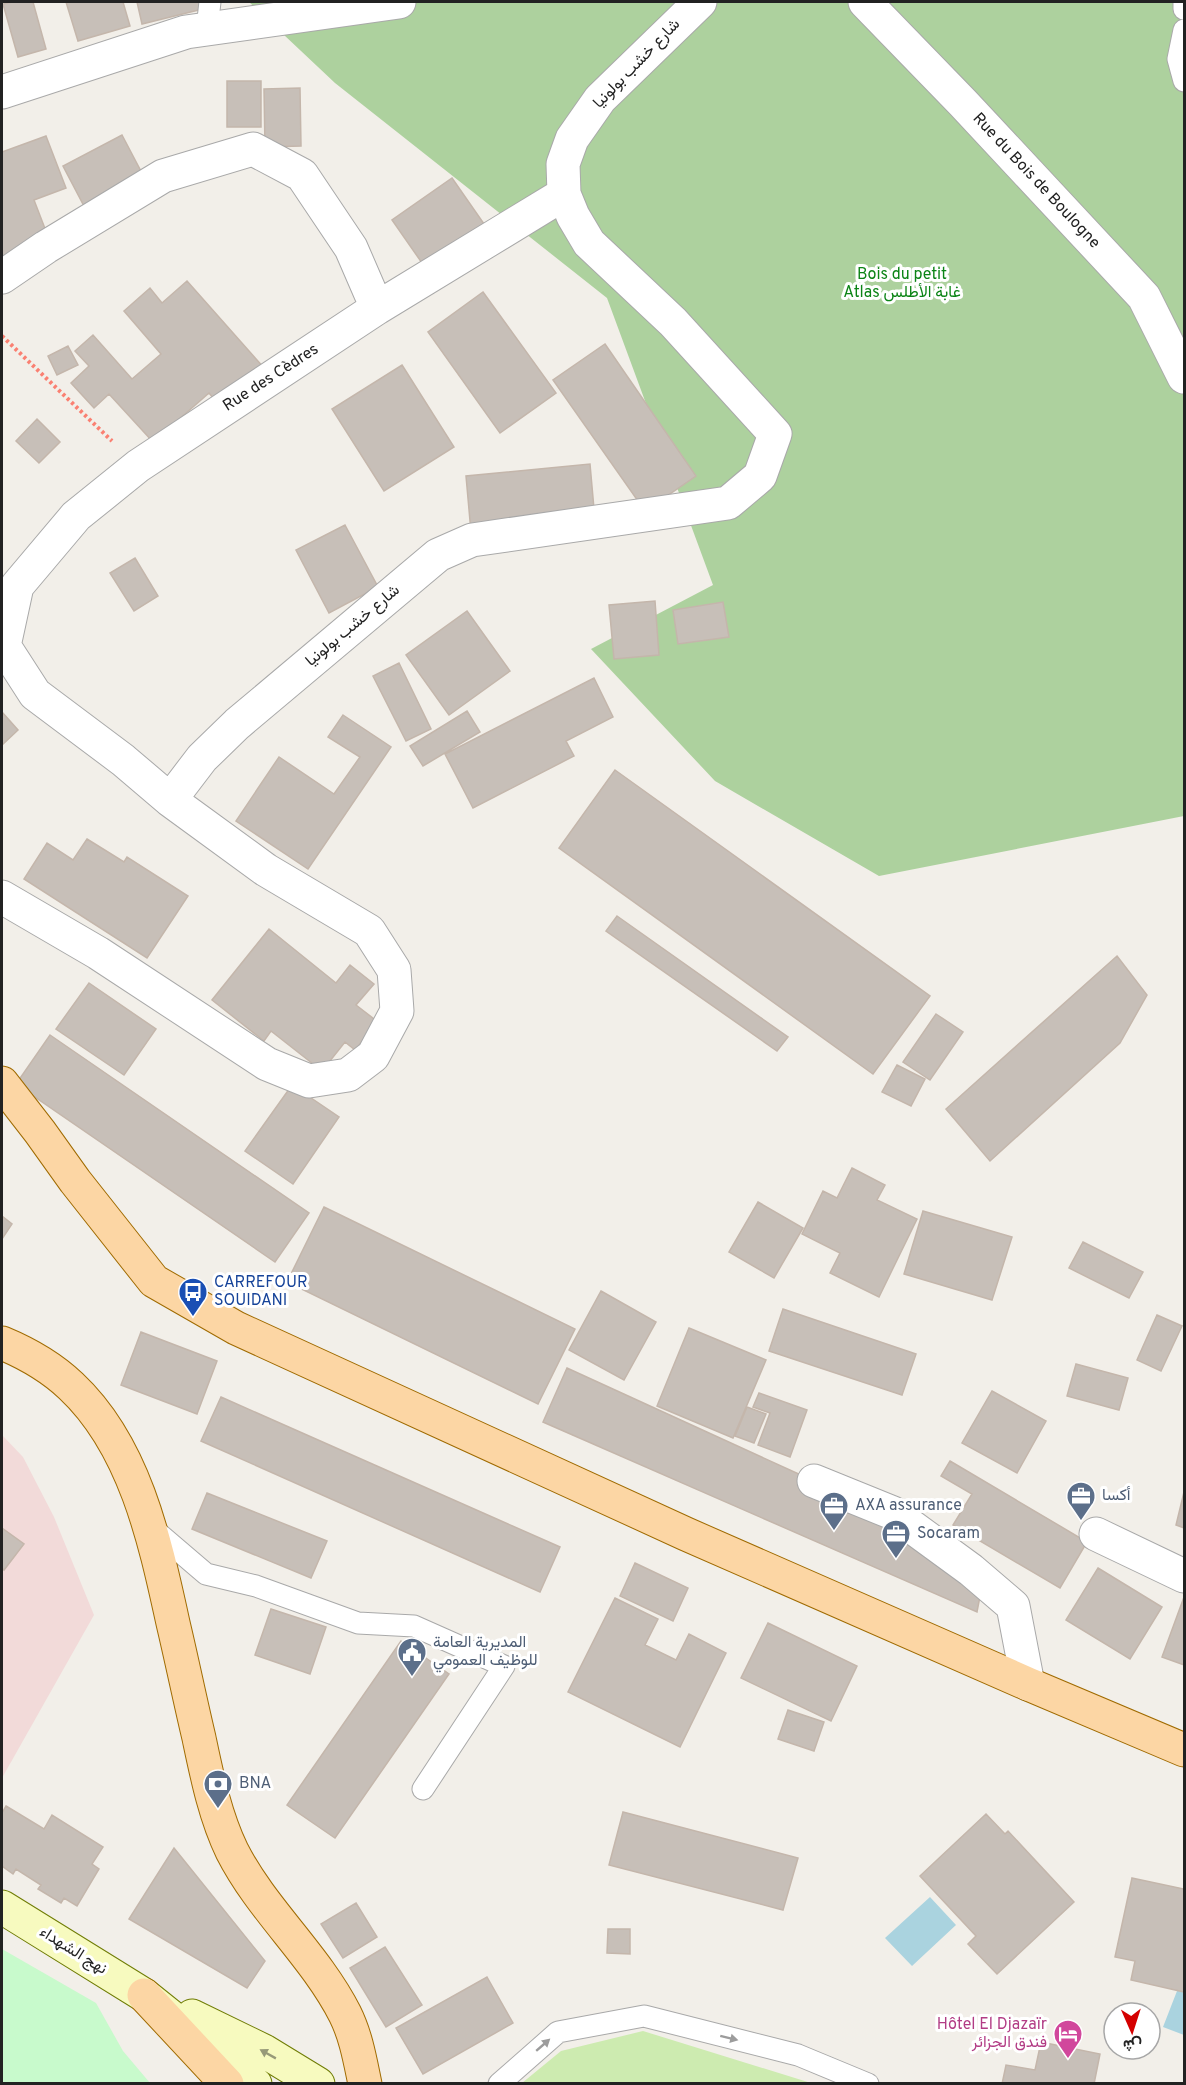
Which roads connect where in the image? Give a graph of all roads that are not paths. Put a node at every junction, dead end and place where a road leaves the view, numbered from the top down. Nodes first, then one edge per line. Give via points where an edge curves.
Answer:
1 (399, 2) edge
2 (700, 2) edge
3 (865, 2) edge
4 (1184, 2) edge
5 (1185, 9) edge
6 (208, 15) edge
7 (1185, 30) edge
8 (1185, 81) edge
9 (2, 92) edge
10 (564, 194) junction
11 (2, 277) edge
12 (377, 308) junction
13 (1185, 377) edge
14 (170, 800) junction
15 (2, 897) edge
16 (2, 1083) edge
17 (2, 1343) edge
18 (814, 1481) dead end
19 (148, 1525) junction
20 (1096, 1534) dead end
21 (1185, 1576) edge
22 (1028, 1684) junction
23 (1185, 1750) edge
24 (423, 1789) dead end
25 (2, 1907) edge
26 (144, 1995) junction
27 (227, 2084) edge
28 (255, 2084) edge
29 (318, 2084) edge
30 (365, 2084) edge
31 (499, 2084) edge
32 (868, 2084) edge

1 - 6 street
2 - 10 street, شارع خشب بولونيا via 600,99 572,138 562,165
3 - 13 street, Rue du Bois de Boulogne via 1144,297
4 - 5 lane
6 - 9 street via 186,32
7 - 8 lane via 1178,59
10 - 12 street, Rue des Cèdres
10 - 14 street, شارع خشب بولونيا via 589,243 673,322 775,434 760,476 728,503 472,540 438,555 237,724 202,758
11 - 12 street via 163,176 253,149 302,175 351,248
12 - 14 street, Rue des Cèdres via 138,466 76,516 17,586 4,646 35,694
14 - 15 street via 266,870 369,931 394,970 397,1011 373,1056 348,1075 309,1081 267,1064 98,953
16 - 22 main road via 154,1281 247,1333 686,1534
17 - 19 main road via 52,1371 87,1405 118,1449
18 - 22 street via 893,1513 972,1570 1013,1606
19 - 24 lane via 206,1574 256,1586 358,1623 414,1626 504,1666
19 - 30 main road via 161,1567 207,1776 225,1832 265,1902 345,2012
20 - 21 street
22 - 23 main road
25 - 26 main road, نهج الشهداء
26 - 27 main road
26 - 28 main road
29 -> 26 main road via 264,2051
31 -> 32 lane via 558,2032 644,2016 798,2055

